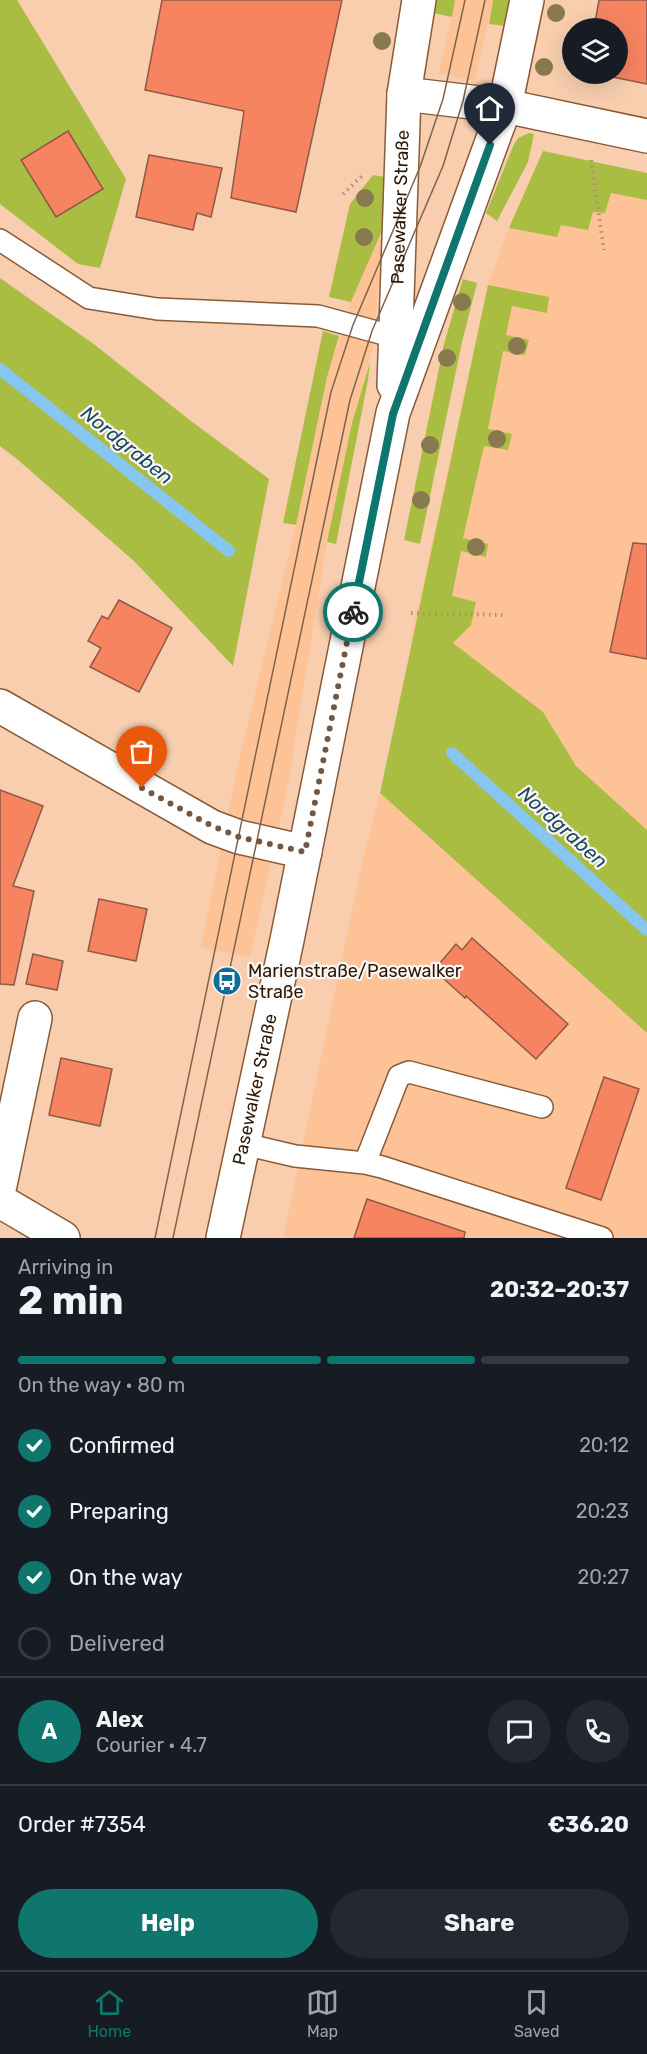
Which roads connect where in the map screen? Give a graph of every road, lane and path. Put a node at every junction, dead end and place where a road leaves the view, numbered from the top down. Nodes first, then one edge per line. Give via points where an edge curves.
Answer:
1 (419, 0) edge
2 (527, 0) edge
3 (404, 94) junction
4 (504, 106) junction
5 (647, 136) edge
6 (591, 156) dead end
7 (352, 185) dead end
8 (343, 194) dead end
9 (0, 240) edge
10 (604, 250) dead end
11 (395, 337) junction
12 (393, 414) junction
13 (411, 613) dead end
14 (503, 615) dead end
15 (0, 706) edge
16 (305, 852) junction
17 (34, 1018) dead end
18 (542, 1107) dead end
19 (244, 1144) junction
20 (364, 1162) junction
21 (0, 1185) edge
22 (0, 1201) edge
23 (63, 1238) edge
24 (223, 1238) edge
25 (602, 1238) edge

1 - 3 main road, Pasewalker Straße
2 - 4 main road, Pasewalker Straße
3 - 4 main road
3 - 11 main road, Pasewalker Straße
4 - 5 main road
4 - 12 main road, Pasewalker Straße
6 - 10 path
7 - 8 path
9 - 11 lane via 89,298 157,309 318,316
11 - 12 main road, Pasewalker Straße
12 - 16 main road, Pasewalker Straße
13 - 14 path
15 - 16 main road via 212,826 239,837
16 - 19 main road, Pasewalker Straße
17 - 21 main road
18 - 20 lane via 409,1072 399,1076
19 - 20 lane via 295,1156
19 - 24 main road, Pasewalker Straße
20 - 25 lane
22 - 23 main road

